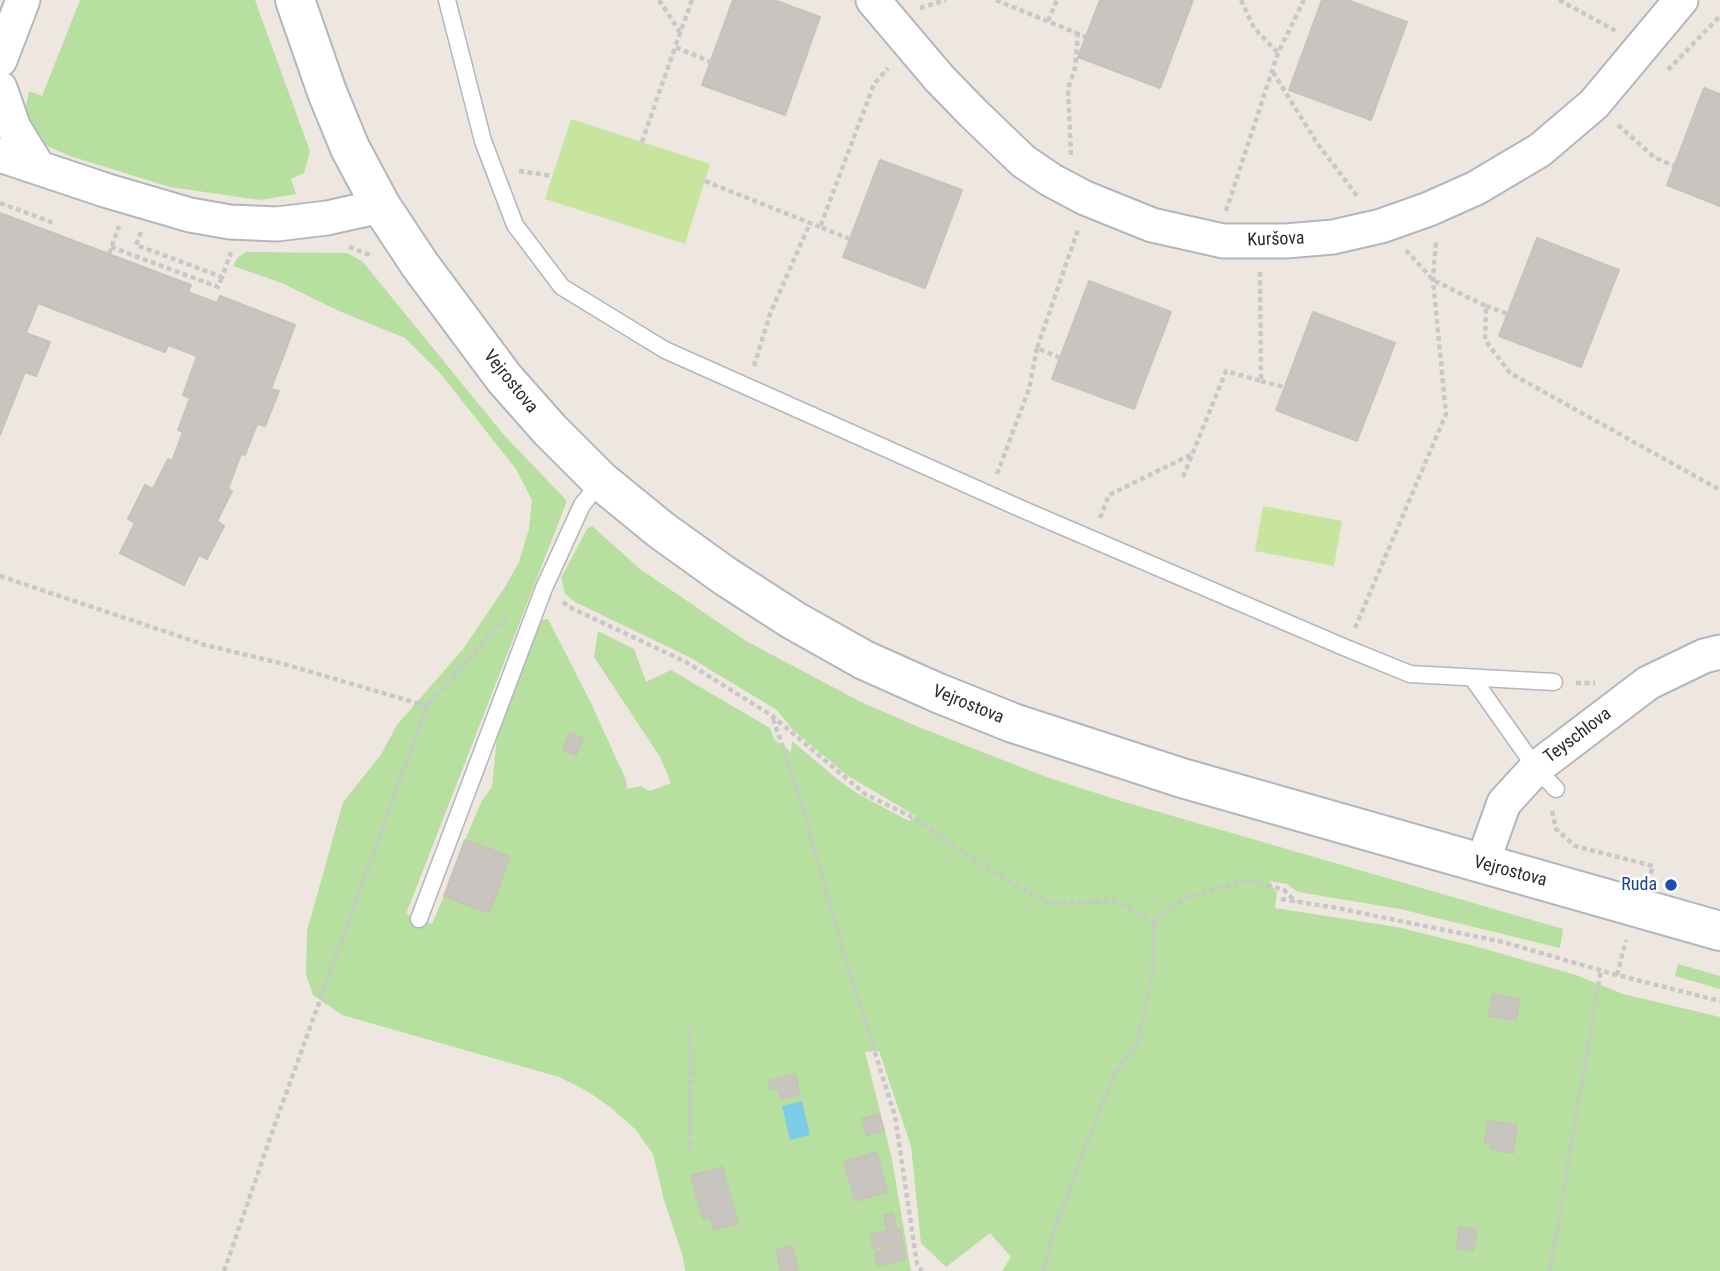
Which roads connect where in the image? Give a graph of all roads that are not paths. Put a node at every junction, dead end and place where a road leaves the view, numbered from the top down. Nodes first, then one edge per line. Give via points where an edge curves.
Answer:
1 (23, 0) edge
2 (295, 0) edge
3 (447, 0) edge
4 (873, 0) edge
5 (1681, 0) edge
6 (0, 60) edge
7 (0, 88) edge
8 (0, 155) edge
9 (38, 167) junction
10 (381, 206) junction
11 (601, 481) junction
12 (1720, 652) edge
13 (1473, 679) junction
14 (1554, 682) dead end
15 (1546, 778) junction
16 (1482, 864) junction
17 (419, 919) dead end
18 (1720, 931) edge

1 - 6 street
2 - 10 street, Vejrostova via 349,148
3 - 13 lane via 483,141 515,225 562,287 665,350 1346,649 1410,674
4 - 5 street, Kuršova via 918,33 939,78 1023,160 1051,180 1152,225 1223,241 1286,242 1381,226 1429,209 1476,188 1540,150 1594,104
7 - 9 street via 14,128
8 - 9 street
9 - 10 street via 190,215 230,222 277,224
10 - 11 street, Vejrostova via 504,378
11 - 16 street, Vejrostova via 661,530 793,620 864,660 938,693 1098,752
11 - 17 lane via 582,505 544,588
12 - 15 street, Teyschlova via 1648,683
13 - 14 lane
13 - 15 lane
15 - 16 street, Teyschlova via 1504,803
16 - 18 street, Vejrostova

